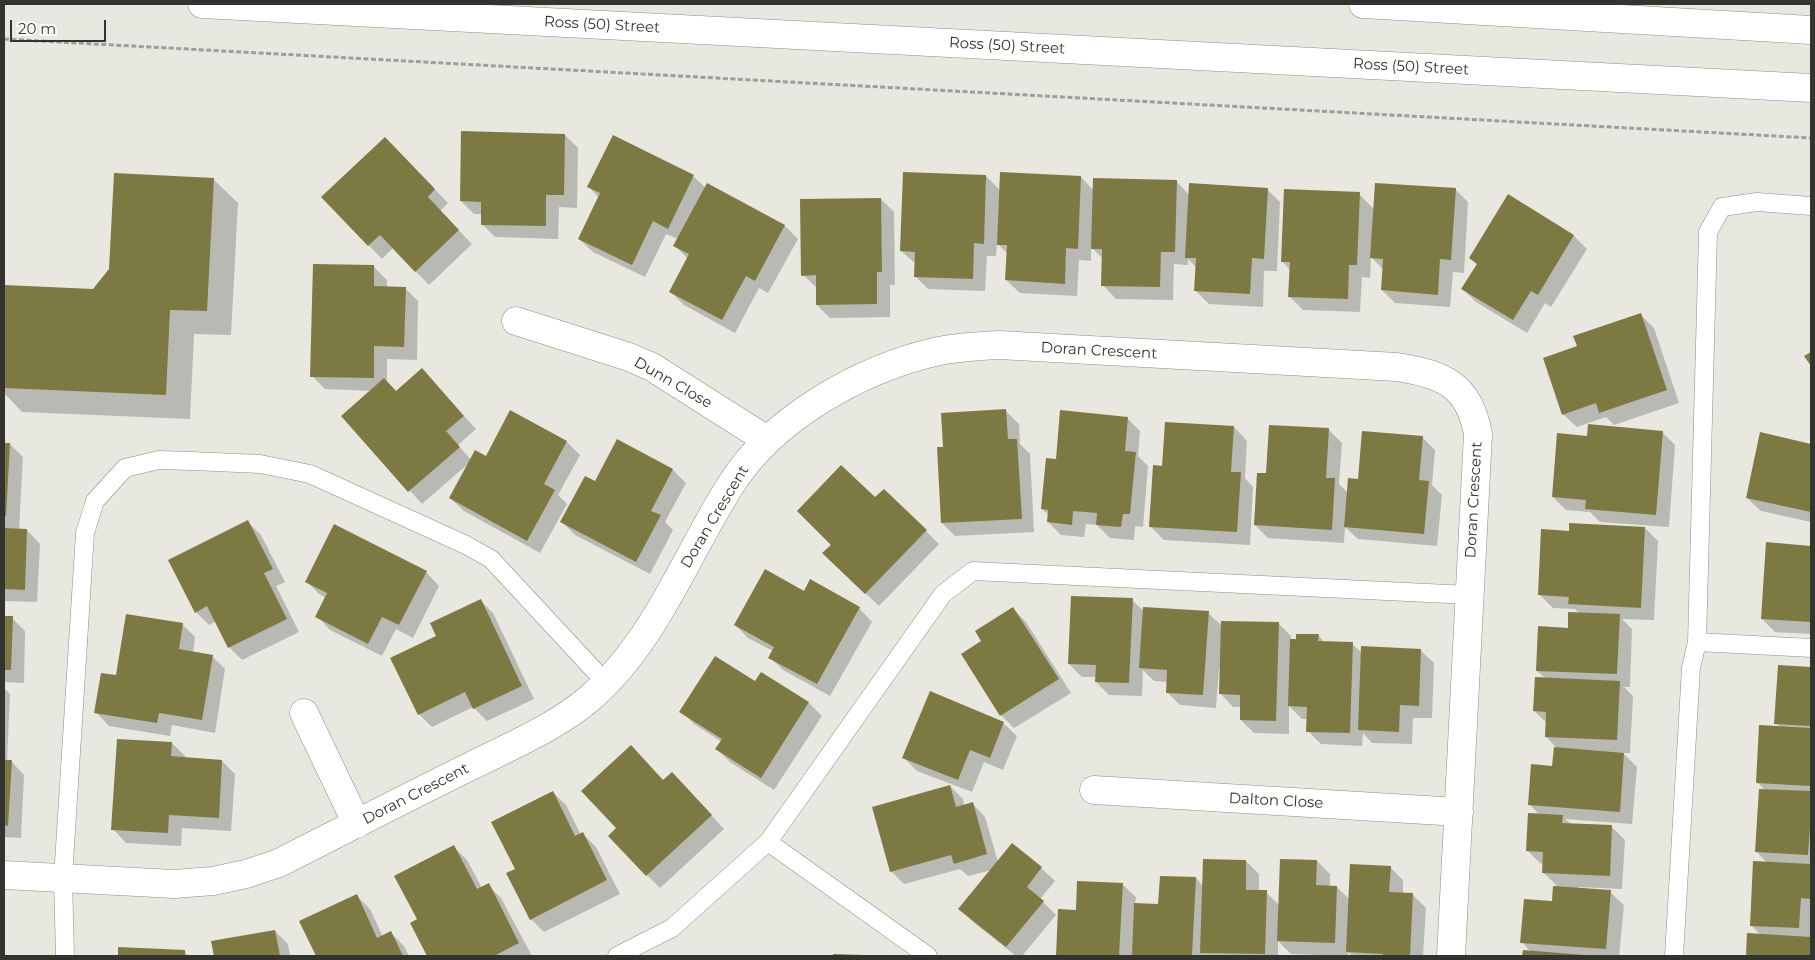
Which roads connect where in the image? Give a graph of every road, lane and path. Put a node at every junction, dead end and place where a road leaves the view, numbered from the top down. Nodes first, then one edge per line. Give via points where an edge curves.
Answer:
1 (202, 4) edge
2 (1363, 4) edge
3 (1811, 30) edge
4 (4, 39) edge
5 (1811, 88) edge
6 (1811, 138) edge
7 (1811, 206) edge
8 (516, 321) dead end
9 (767, 440) junction
10 (1469, 595) junction
11 (1697, 642) junction
12 (1811, 648) edge
13 (606, 683) junction
14 (304, 713) dead end
15 (1094, 790) dead end
16 (1459, 812) junction
17 (357, 824) junction
18 (768, 842) junction
19 (4, 874) edge
20 (63, 878) junction
21 (65, 956) edge
22 (617, 956) edge
23 (928, 956) edge
24 (1451, 956) edge
25 (1674, 956) edge

1 - 5 street, Ross (50) Street
2 - 3 street
4 - 6 path
7 - 11 lane via 1757,202 1722,207 1708,232
8 - 9 street, Dunn Close via 652,367
9 - 10 street, Doran Crescent via 790,420 869,374 903,361 968,347 1019,346 1420,371 1440,378 1457,390 1470,404 1475,418 1478,448
9 - 13 street, Doran Crescent via 744,464 663,605
10 - 16 street, Doran Crescent
10 - 18 lane via 974,571 942,594
11 - 12 lane
11 - 25 lane via 1691,668
13 - 17 street, Doran Crescent via 588,700 539,731
13 - 20 lane via 490,559 310,474 260,464 192,460 159,460 124,468 95,501 85,533
14 - 17 street, Doran Crescent
15 - 16 street, Dalton Close
16 - 24 street, Doran Crescent
17 - 20 street, Doran Crescent via 279,863 222,879 174,884
18 - 22 lane via 672,928
18 - 23 lane
19 - 20 street, Doran Crescent
20 - 21 lane

